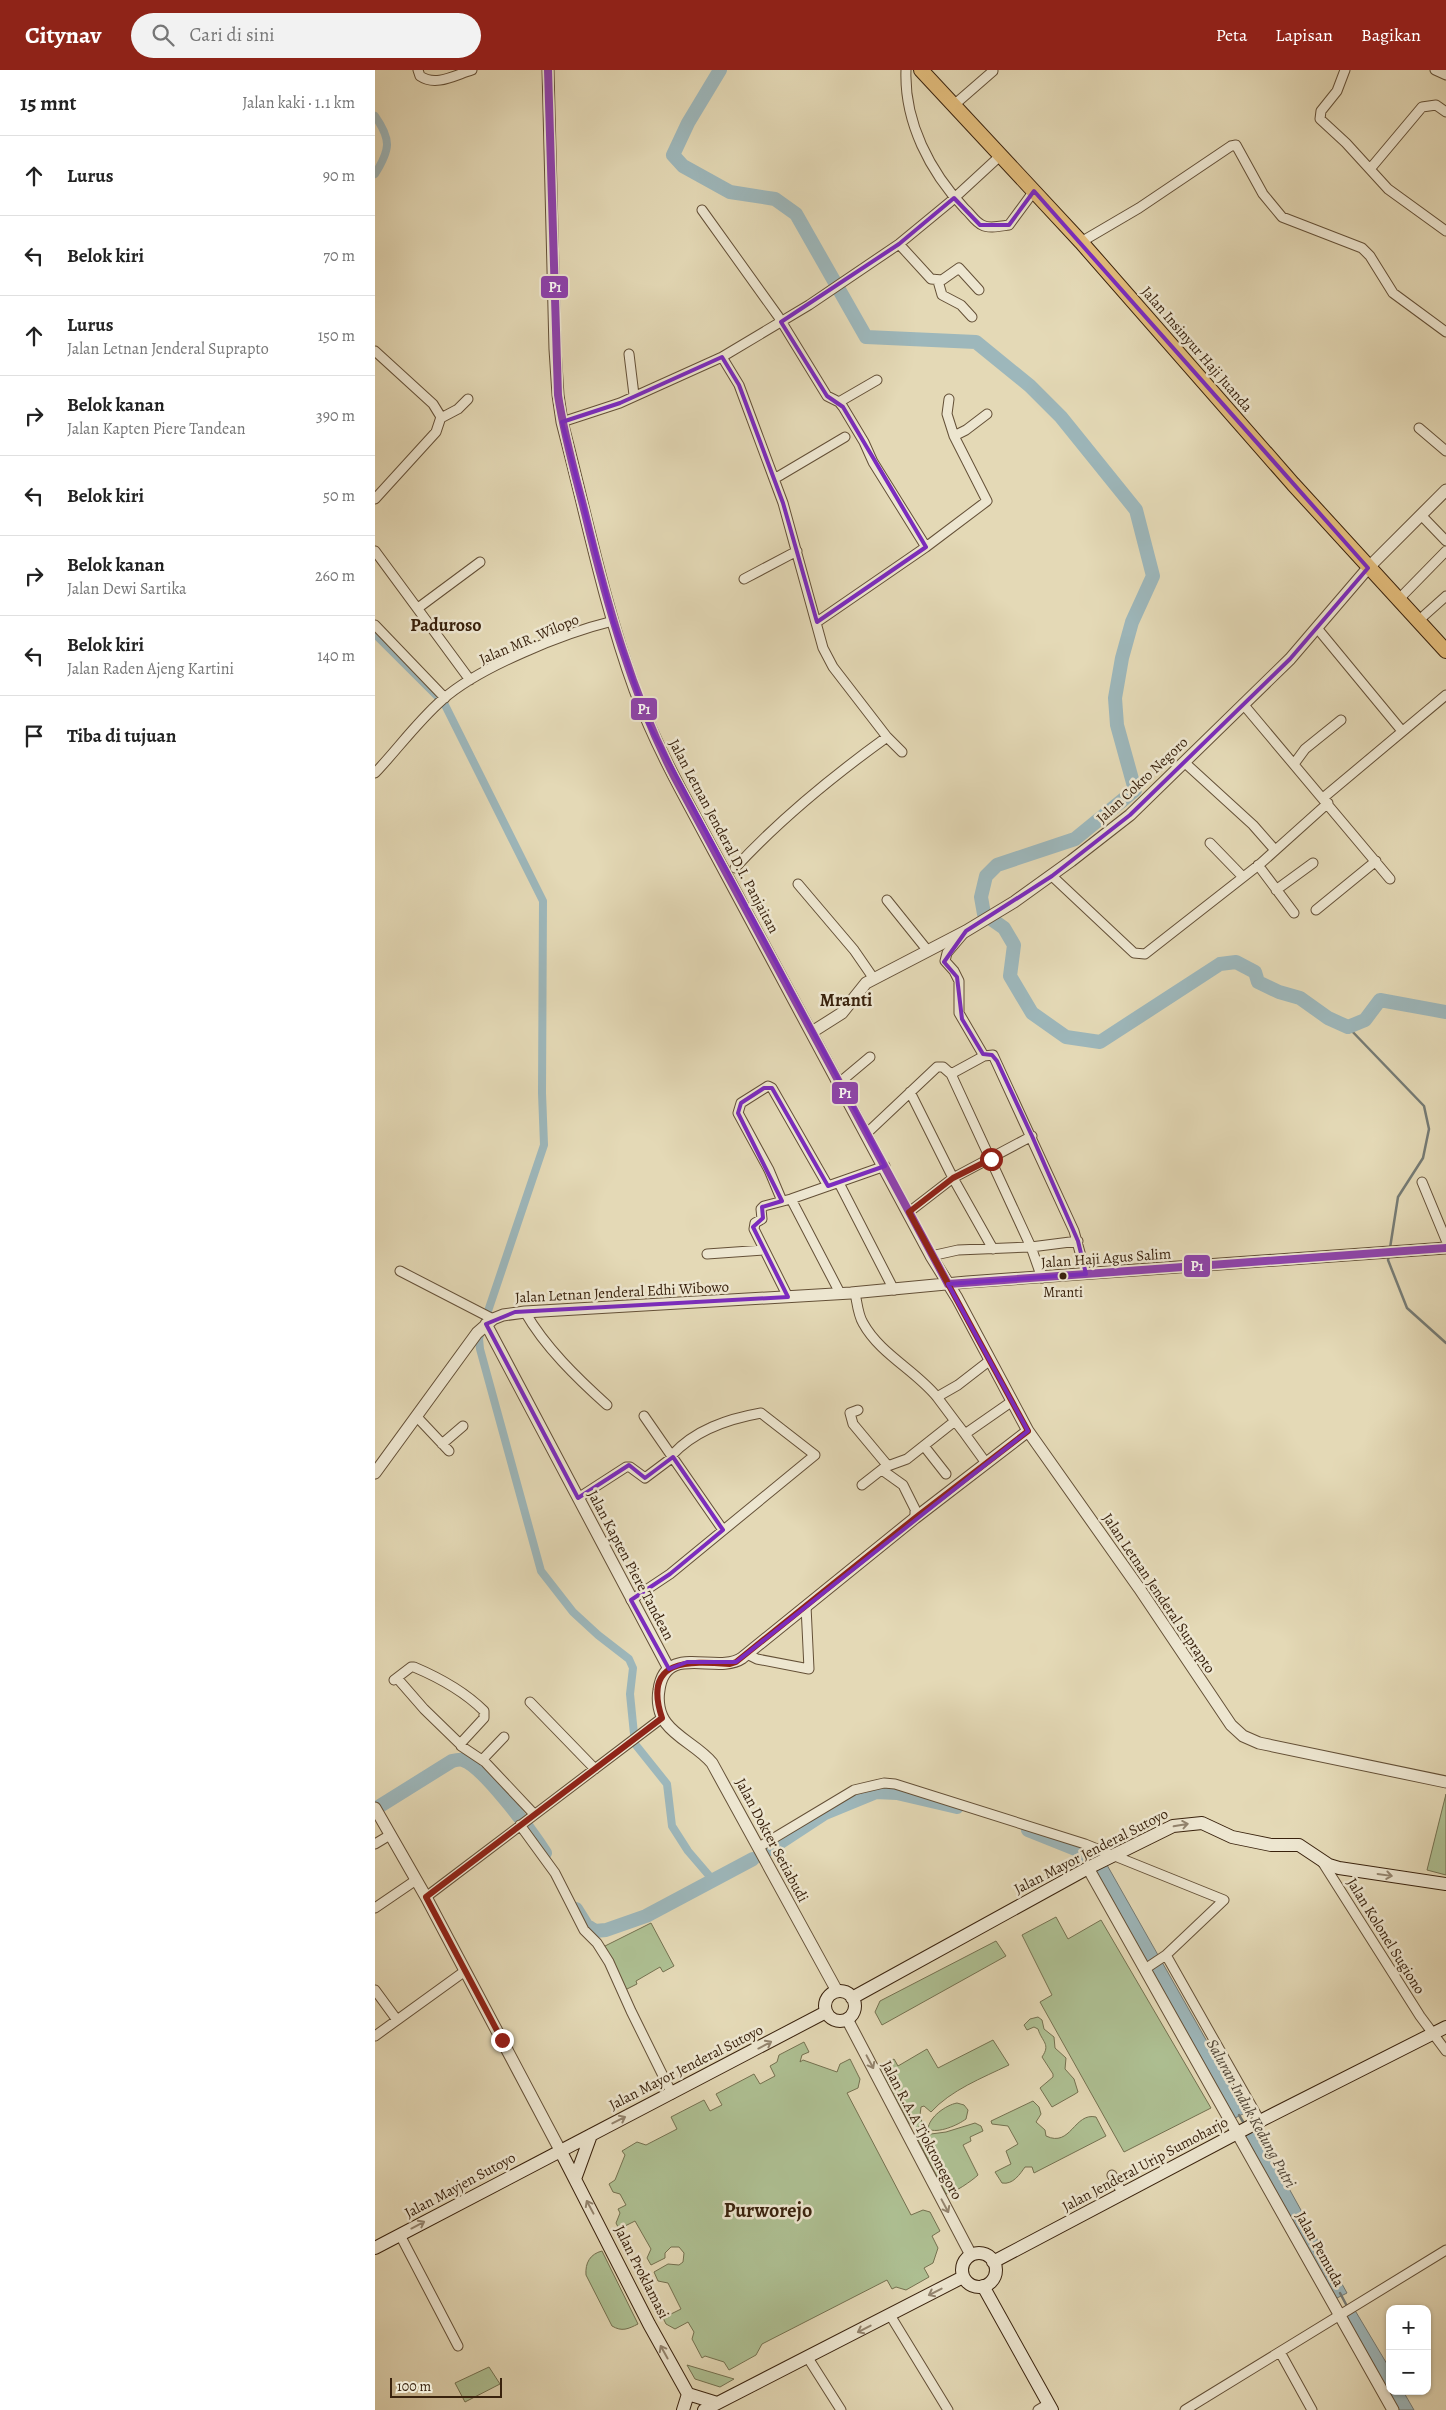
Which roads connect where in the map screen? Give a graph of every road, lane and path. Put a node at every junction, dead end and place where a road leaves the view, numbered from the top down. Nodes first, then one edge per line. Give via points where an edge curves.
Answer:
1 (419, 70) edge
2 (472, 70) edge
3 (548, 70) edge
4 (906, 70) edge
5 (921, 70) edge
6 (1345, 70) edge
7 (993, 71) edge
8 (955, 106) junction
9 (1446, 112) edge
10 (1001, 155) junction
11 (1370, 169) junction
12 (1034, 191) junction
13 (954, 198) junction
14 (702, 210) dead end
15 (1446, 231) edge
16 (1081, 242) junction
17 (899, 244) junction
18 (938, 281) junction
19 (979, 290) dead end
20 (972, 317) dead end
21 (781, 322) junction
22 (1446, 332) edge
23 (375, 351) edge
24 (629, 354) dead end
25 (722, 357) junction
26 (877, 380) dead end
27 (634, 395) junction
28 (468, 399) dead end
29 (949, 400) dead end
30 (839, 402) junction
31 (987, 414) dead end
32 (441, 418) junction
33 (562, 422) junction
34 (1419, 428) dead end
35 (954, 436) junction
36 (845, 437) dead end
37 (1446, 451) edge
38 (775, 479) junction
39 (1446, 490) edge
40 (375, 499) edge
41 (1421, 516) junction
42 (1446, 541) edge
43 (926, 547) junction
44 (375, 551) edge
45 (797, 551) junction
46 (1446, 551) edge
47 (480, 562) dead end
48 (1368, 568) junction
49 (744, 580) dead end
50 (1446, 596) edge
51 (1398, 600) junction
52 (419, 608) junction
53 (613, 621) junction
54 (1418, 621) junction
55 (817, 622) junction
56 (375, 625) edge
57 (1317, 628) junction
58 (1446, 651) edge
59 (470, 680) junction
60 (1446, 695) edge
61 (442, 700) junction
62 (1243, 704) junction
63 (1341, 720) dead end
64 (1402, 731) junction
65 (887, 737) junction
66 (902, 752) dead end
67 (1184, 762) junction
68 (1294, 764) junction
69 (375, 773) edge
70 (1326, 800) junction
71 (1211, 843) dead end
72 (1275, 850) junction
73 (1376, 861) junction
74 (1313, 863) dead end
75 (1258, 865) junction
76 (735, 868) dead end
77 (1052, 876) junction
78 (1243, 877) junction
79 (1390, 879) dead end
80 (798, 884) dead end
81 (1276, 890) junction
82 (887, 900) dead end
83 (1316, 910) dead end
84 (1294, 913) dead end
85 (966, 931) junction
86 (928, 951) junction
87 (874, 979) junction
88 (812, 1032) junction
89 (984, 1056) junction
90 (870, 1057) dead end
91 (951, 1074) junction
92 (839, 1082) junction
93 (910, 1092) junction
94 (867, 1134) junction
95 (1032, 1136) junction
96 (991, 1159) junction
97 (885, 1166) junction
98 (953, 1178) junction
99 (1422, 1182) dead end
100 (839, 1183) junction
101 (828, 1186) junction
102 (787, 1200) junction
103 (909, 1212) junction
104 (1446, 1240) edge
105 (1078, 1241) junction
106 (1031, 1247) junction
107 (1446, 1248) edge
108 (993, 1249) junction
109 (764, 1250) junction
110 (707, 1254) dead end
111 (931, 1256) junction
112 (400, 1271) dead end
113 (1086, 1274) junction
114 (1042, 1278) junction
115 (948, 1284) junction
116 (894, 1290) junction
117 (840, 1293) junction
118 (855, 1293) junction
119 (788, 1297) junction
120 (525, 1312) junction
121 (485, 1322) junction
122 (989, 1361) junction
123 (937, 1398) junction
124 (1011, 1402) junction
125 (607, 1405) dead end
126 (858, 1410) dead end
127 (644, 1416) dead end
128 (417, 1417) junction
129 (955, 1421) junction
130 (463, 1426) dead end
131 (1028, 1431) junction
132 (965, 1434) junction
133 (924, 1446) junction
134 (673, 1456) junction
135 (986, 1463) junction
136 (885, 1468) junction
137 (375, 1473) edge
138 (946, 1474) dead end
139 (862, 1486) dead end
140 (579, 1498) junction
141 (915, 1518) junction
142 (723, 1530) junction
143 (631, 1600) junction
144 (805, 1606) junction
145 (747, 1654) junction
146 (669, 1669) junction
147 (531, 1702) dead end
148 (662, 1718) junction
149 (504, 1738) dead end
150 (460, 1744) junction
151 (482, 1760) junction
152 (595, 1769) junction
153 (1446, 1782) edge
154 (375, 1808) edge
155 (533, 1815) junction
156 (521, 1825) junction
157 (390, 1835) junction
158 (375, 1844) edge
159 (759, 1847) junction
160 (1109, 1858) junction
161 (1321, 1860) junction
162 (1090, 1867) junction
163 (416, 1880) junction
164 (1446, 1884) edge
165 (426, 1897) junction
166 (375, 1908) edge
167 (1164, 1956) junction
168 (1147, 1968) junction
169 (465, 1971) junction
170 (375, 1990) edge
171 (837, 1991) junction
172 (852, 1998) junction
173 (826, 2012) junction
174 (847, 2019) junction
175 (397, 2020) junction
176 (1446, 2026) edge
177 (1432, 2034) junction
178 (375, 2036) edge
179 (1446, 2051) edge
180 (672, 2094) junction
181 (1260, 2121) junction
182 (1239, 2132) junction
183 (591, 2135) junction
184 (560, 2150) junction
185 (1112, 2175) dead end
186 (575, 2179) junction
187 (1123, 2194) junction
188 (400, 2235) junction
189 (375, 2248) edge
190 (1446, 2250) edge
191 (971, 2255) junction
192 (993, 2262) junction
193 (963, 2277) junction
194 (983, 2286) junction
195 (1340, 2314) junction
196 (890, 2315) junction
197 (457, 2346) dead end
198 (1280, 2352) junction
199 (808, 2358) junction
200 (688, 2394) junction
201 (717, 2404) junction
202 (1046, 2408) edge
203 (683, 2410) edge
204 (705, 2410) edge
205 (841, 2410) edge
206 (948, 2410) edge
207 (1185, 2410) edge
208 (1312, 2410) edge
209 (1393, 2410) edge

1 - 2 street via 420,76 436,82
3 - 33 street, Jalan Letnan Jenderal D.I. Panjaitan via 555,349
4 - 13 street via 914,125 923,151
5 - 8 main road, Jalan Insinyur Haji Juanda
6 - 11 street via 1320,119
7 - 8 street
8 - 10 main road, Jalan Insinyur Haji Juanda
9 - 11 street via 1436,105 1422,107
10 - 12 main road, Jalan Insinyur Haji Juanda
10 - 13 street
11 - 15 street via 1388,188
12 - 13 street via 1011,222 989,227 980,225
12 - 16 main road, Jalan Insinyur Haji Juanda
13 - 17 street
14 - 21 street
16 - 22 street via 1235,145 1263,194 1282,217 1362,248 1393,294
16 - 48 main road, Jalan Insinyur Haji Juanda
17 - 18 street via 928,277
17 - 21 street
18 - 19 street via 959,268
18 - 20 street via 942,295
21 - 25 street
21 - 30 street via 827,396
23 - 32 street via 433,404
24 - 27 street
25 - 27 street
25 - 38 street via 739,385
26 - 30 street
27 - 33 street
28 - 32 street
29 - 35 street via 947,414
30 - 43 street
31 - 35 street
32 - 40 street via 436,432
33 - 53 street, Jalan Letnan Jenderal D.I. Panjaitan
34 - 37 street
35 - 43 street via 987,501
36 - 38 street
38 - 45 street
39 - 41 street, Jalan Cokro Negoro
41 - 42 street
41 - 48 street, Jalan Cokro Negoro
43 - 55 street
44 - 52 street
45 - 49 street
45 - 55 street
46 - 51 street
47 - 52 street
48 - 51 main road, Jalan Insinyur Haji Juanda
48 - 57 street, Jalan Cokro Negoro
50 - 54 street
51 - 54 main road, Jalan Insinyur Haji Juanda
52 - 59 street
53 - 59 street, Jalan MR. Wilopo via 540,647
53 - 88 street, Jalan Letnan Jenderal D.I. Panjaitan via 635,689 668,766
54 - 58 main road, Jalan Insinyur Haji Juanda
55 - 65 street via 827,658
56 - 61 street
57 - 62 street, Jalan Cokro Negoro
57 - 64 street
59 - 61 street, Jalan MR. Wilopo
60 - 64 street
61 - 69 street, Jalan MR. Wilopo
62 - 67 street, Jalan Cokro Negoro
62 - 68 street
63 - 68 street via 1305,748
64 - 70 street
65 - 66 street
65 - 76 street via 846,767 760,841
67 - 72 street via 1253,825
67 - 77 street, Jalan Cokro Negoro via 1129,815
68 - 70 street
70 - 72 street
70 - 73 street
71 - 78 street
72 - 75 street
73 - 79 street
73 - 83 street
74 - 81 street
75 - 78 street
75 - 81 street
77 - 78 street via 1123,944 1142,955
77 - 85 street, Jalan Cokro Negoro
80 - 87 street
81 - 84 street
82 - 86 street
85 - 86 street, Jalan Cokro Negoro
85 - 89 street via 947,953 945,961 959,981 959,1012
86 - 87 street, Jalan Cokro Negoro
87 - 88 street, Jalan Cokro Negoro via 859,990 835,1019
88 - 92 street, Jalan Letnan Jenderal D.I. Panjaitan
89 - 91 street
89 - 95 street via 992,1054 997,1061
90 - 92 street
91 - 93 street via 943,1067 937,1067
91 - 96 street
92 - 94 street, Jalan Letnan Jenderal D.I. Panjaitan
93 - 94 street
93 - 98 street
94 - 97 street, Jalan Letnan Jenderal D.I. Panjaitan
95 - 96 street
95 - 105 street
96 - 98 street
96 - 106 street
97 - 100 street
97 - 103 street, Jalan Letnan Jenderal D.I. Panjaitan
98 - 103 street
98 - 108 street
99 - 104 street
100 - 101 street
100 - 116 street
101 - 102 street
101 - 102 street via 774,1091 768,1086 741,1103 737,1113
102 - 109 street via 763,1207 761,1220 754,1224
102 - 117 street
103 - 111 street, Jalan Letnan Jenderal D.I. Panjaitan
105 - 106 street
105 - 113 street
106 - 108 street
106 - 114 street
107 - 113 street, Jalan Haji Agus Salim
108 - 111 street via 958,1250
109 - 110 street
109 - 119 street
111 - 115 street, Jalan Letnan Jenderal D.I. Panjaitan
112 - 121 street
113 - 114 street, Jalan Haji Agus Salim
114 - 115 street, Jalan Haji Agus Salim
115 - 116 street, Jalan Letnan Jenderal Edhi Wibowo
115 - 122 street, Jalan Letnan Jenderal Suprapto
116 - 118 street, Jalan Letnan Jenderal Edhi Wibowo
117 - 118 street, Jalan Letnan Jenderal Edhi Wibowo
117 - 119 street, Jalan Letnan Jenderal Edhi Wibowo
118 - 123 street via 862,1321 875,1340 925,1383
119 - 120 street, Jalan Letnan Jenderal Edhi Wibowo
120 - 121 street, Jalan Letnan Jenderal Edhi Wibowo
120 - 125 street via 559,1356
121 - 128 street
121 - 140 street, Jalan Kapten Piere Tandean
122 - 123 street
122 - 124 street, Jalan Letnan Jenderal Suprapto
123 - 129 street
124 - 131 street, Jalan Letnan Jenderal Suprapto
124 - 132 street
126 - 136 street via 852,1412 850,1418
127 - 134 street
128 - 130 street via 446,1448
128 - 137 street
129 - 132 street
129 - 133 street
131 - 135 street
131 - 153 street, Jalan Letnan Jenderal Suprapto via 1236,1730 1259,1743
132 - 135 street
133 - 136 street via 903,1461
133 - 138 street
134 - 140 street via 645,1478 627,1466
134 - 142 street
134 - 142 street via 693,1436 711,1427 761,1413 815,1455
135 - 141 street
136 - 139 street
136 - 141 street via 903,1485 916,1510
140 - 143 street, Jalan Kapten Piere Tandean
141 - 144 street
142 - 143 street via 670,1574
143 - 146 street, Jalan Kapten Piere Tandean
144 - 145 street
144 - 145 street via 810,1666 807,1670
145 - 146 street via 730,1664 687,1662
146 - 148 street via 659,1690
147 - 152 street
148 - 152 street
148 - 159 street, Jalan Dokter Setiabudi via 712,1763
149 - 151 street
150 - 150 street via 396,1679 411,1667 441,1679 484,1711 484,1718
150 - 151 street
151 - 155 street
152 - 155 street
154 - 157 street
155 - 156 street
156 - 165 street
156 - 180 street via 555,1873 584,1930 609,1962
157 - 158 street
157 - 163 street
159 - 160 street via 854,1790 884,1783 1085,1844
159 - 171 street, Jalan Dokter Setiabudi
160 -> 161 main road, Jalan Mayor Jenderal Sutoyo via 1163,1830 1192,1823 1210,1825 1232,1837 1263,1844 1299,1845
160 - 162 main road, Jalan Mayor Jenderal Sutoyo
160 - 167 street via 1161,1873 1224,1900
161 -> 164 main road, Jalan Mayor Jenderal Sutoyo via 1339,1868
161 - 177 street, Jalan Kolonel Sugiono
162 - 168 street, Jalan Pemuda
162 - 172 main road, Jalan Mayor Jenderal Sutoyo
163 - 165 street
163 - 166 street
165 - 169 street
167 - 168 street
167 - 181 street
168 - 182 street, Jalan Pemuda
169 - 175 street
169 - 184 street
170 - 175 street
171 - 172 main road
171 - 173 main road via 827,1999
172 - 174 main road via 854,2009
173 - 174 main road via 833,2019
180 -> 173 main road, Jalan Mayor Jenderal Sutoyo
174 -> 191 street, Jalan R.A.A Tjokronegoro
175 - 178 street
176 - 177 main road, Jalan Jenderal Urip Sumoharjo
177 - 179 street, Jalan Kolonel Sugiono
177 - 181 main road, Jalan Jenderal Urip Sumoharjo
183 -> 180 main road, Jalan Mayor Jenderal Sutoyo
181 - 182 main road, Jalan Jenderal Urip Sumoharjo
182 - 187 main road, Jalan Jenderal Urip Sumoharjo
182 - 195 street, Jalan Pemuda
183 - 184 main road, Jalan Mayor Jenderal Sutoyo
183 - 186 main road
184 - 186 main road, Jalan Proklamasi
188 -> 184 main road, Jalan Mayjen Sutoyo
185 - 187 street
200 -> 186 main road, Jalan Proklamasi
187 - 192 main road, Jalan Jenderal Urip Sumoharjo
188 - 189 main road, Jalan Mayjen Sutoyo
188 - 197 street
190 - 195 street
191 - 192 main road via 986,2255
191 - 193 main road via 964,2262
192 - 194 main road via 995,2275
193 - 194 main road via 973,2286
193 -> 196 main road
194 - 202 main road
195 - 198 street
195 - 209 street, Jalan Pemuda
196 -> 199 main road
196 - 206 street
198 - 207 street
198 - 208 street
199 - 201 main road
199 - 205 street
200 - 201 main road
200 - 203 main road
201 - 204 main road

